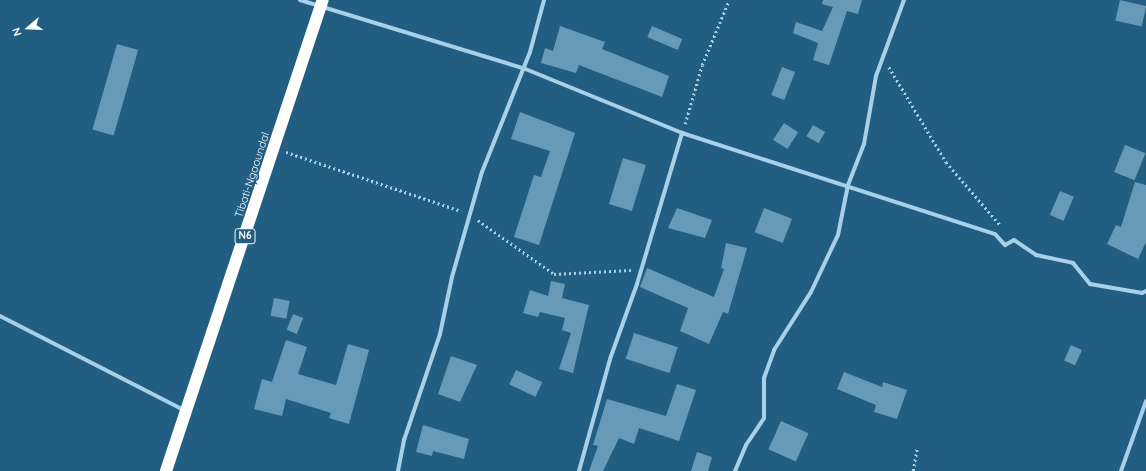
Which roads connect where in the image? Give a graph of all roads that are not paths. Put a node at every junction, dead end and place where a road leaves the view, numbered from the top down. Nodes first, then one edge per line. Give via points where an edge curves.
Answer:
1 (300, 0) edge
2 (544, 0) edge
3 (904, 0) edge
4 (322, 3) edge
5 (523, 68) junction
6 (682, 133) junction
7 (848, 185) junction
8 (1146, 291) edge
9 (0, 316) edge
10 (1146, 401) edge
11 (186, 412) junction
12 (166, 471) edge
13 (398, 471) edge
14 (579, 471) edge
15 (735, 471) edge
16 (1121, 471) edge

1 - 4 street
2 - 5 street
3 - 7 street via 882,56 864,144
4 - 5 street
4 - 11 highway, Tibati-Ngaoundal / N6
5 - 6 street
5 - 13 street via 482,172 452,277 440,334 404,440
6 - 7 street
6 - 14 street via 638,284 610,359
7 - 8 street via 995,234 1005,245 1014,240 1036,255 1074,262 1090,284 1142,293
7 - 15 street via 838,235 811,292 774,350 764,378 764,418 746,445
9 - 11 street
10 - 16 street
11 - 12 highway, Tibati-Ngaoundal / N6

